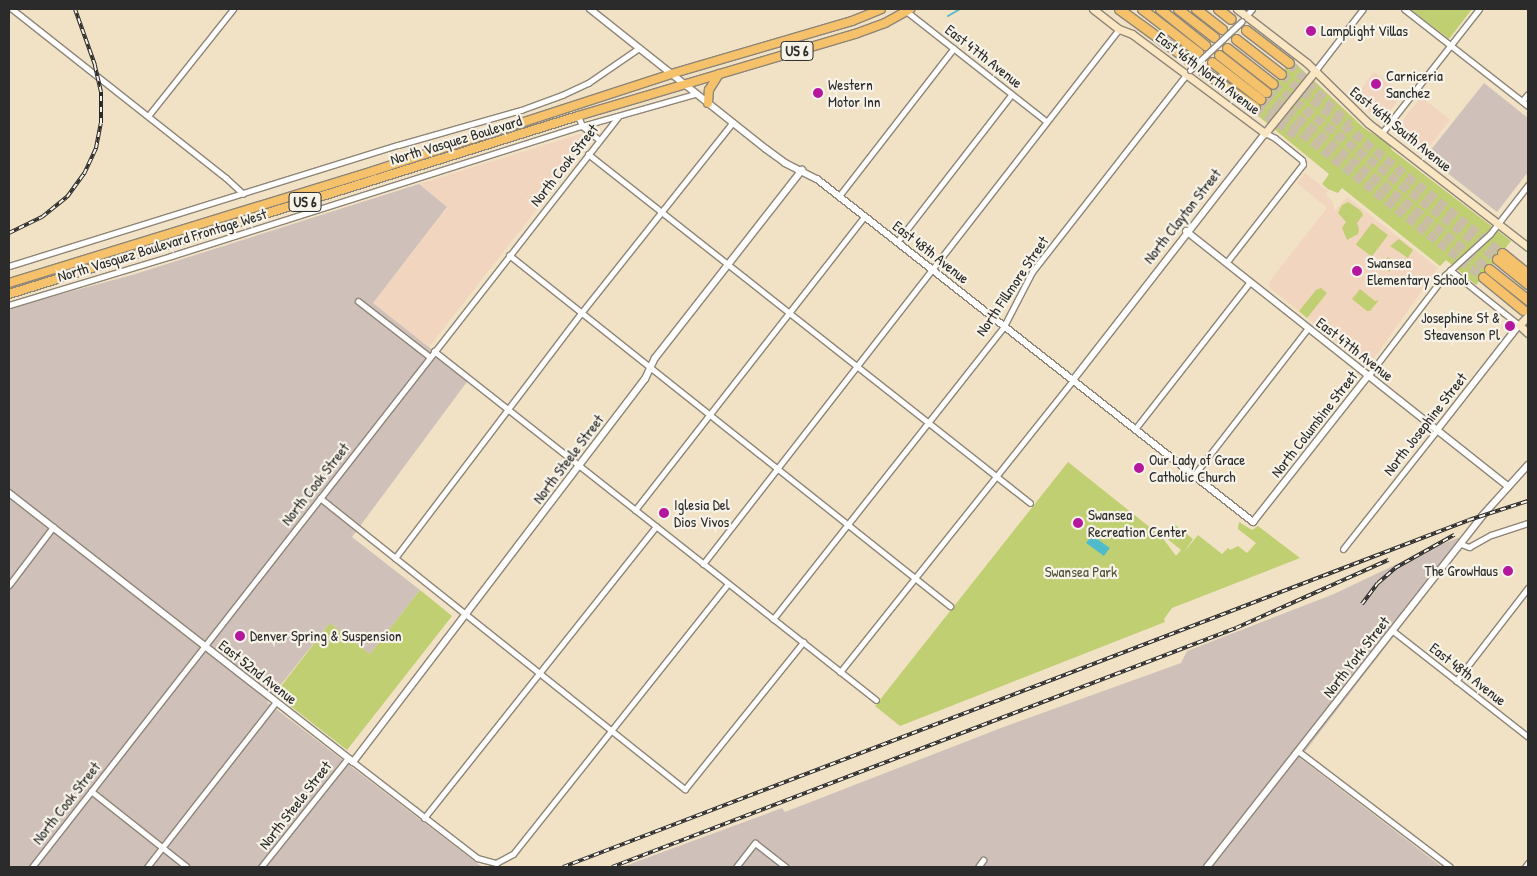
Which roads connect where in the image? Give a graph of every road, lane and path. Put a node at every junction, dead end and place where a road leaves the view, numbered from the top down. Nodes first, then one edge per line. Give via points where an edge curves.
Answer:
1 (13, 9) edge
2 (233, 9) edge
3 (590, 9) edge
4 (881, 9) edge
5 (1093, 9) edge
6 (1119, 9) edge
7 (1142, 9) edge
8 (1160, 9) edge
9 (1178, 9) edge
10 (1196, 9) edge
11 (1218, 9) edge
12 (1237, 9) edge
13 (1252, 9) edge
14 (1363, 9) edge
15 (1404, 9) edge
16 (1479, 9) edge
17 (908, 10) edge
18 (9, 15) edge
19 (1244, 18) junction
20 (1231, 19) dead end
21 (1119, 29) junction
22 (1222, 29) dead end
23 (1246, 30) dead end
24 (1214, 37) dead end
25 (1236, 39) dead end
26 (1205, 45) dead end
27 (1450, 45) junction
28 (639, 48) junction
29 (954, 48) junction
30 (1227, 48) dead end
31 (1198, 52) dead end
32 (1216, 59) dead end
33 (1289, 64) tunnel mouth
34 (1188, 68) junction
35 (1315, 70) junction
36 (1203, 71) dead end
37 (671, 74) junction
38 (718, 74) junction
39 (1281, 74) tunnel mouth
40 (1273, 84) tunnel mouth
41 (685, 85) junction
42 (695, 94) junction
43 (1012, 94) junction
44 (1528, 94) edge
45 (1522, 102) junction
46 (708, 103) junction
47 (1528, 106) edge
48 (148, 116) junction
49 (578, 116) junction
50 (618, 117) junction
51 (1046, 121) junction
52 (732, 123) junction
53 (582, 126) junction
54 (1265, 132) junction
55 (1382, 134) junction
56 (599, 140) junction
57 (588, 154) junction
58 (802, 170) junction
59 (1528, 185) edge
60 (243, 194) junction
61 (838, 196) junction
62 (662, 212) junction
63 (865, 216) junction
64 (1498, 224) junction
65 (1186, 232) junction
66 (897, 242) junction
67 (1528, 247) edge
68 (509, 255) junction
69 (1226, 263) junction
70 (729, 265) junction
71 (9, 266) edge
72 (1451, 268) junction
73 (1489, 268) tunnel mouth
74 (931, 269) junction
75 (1528, 274) edge
76 (1483, 277) tunnel mouth
77 (1250, 282) junction
78 (9, 283) edge
79 (1528, 284) edge
80 (9, 294) edge
81 (358, 300) dead end
82 (1528, 300) edge
83 (9, 305) edge
84 (581, 313) junction
85 (789, 313) junction
86 (1524, 318) edge
87 (1004, 326) junction
88 (1308, 328) junction
89 (1528, 333) edge
90 (434, 351) junction
91 (430, 357) junction
92 (857, 366) junction
93 (650, 369) junction
94 (1368, 376) junction
95 (1073, 380) junction
96 (508, 410) junction
97 (710, 415) junction
98 (926, 422) junction
99 (1135, 429) junction
100 (1437, 430) junction
101 (579, 466) junction
102 (1528, 466) edge
103 (777, 468) junction
104 (1194, 475) junction
105 (996, 476) junction
106 (1508, 486) junction
107 (9, 493) edge
108 (320, 498) junction
109 (1030, 503) dead end
110 (635, 510) junction
111 (1253, 522) joint
112 (1528, 523) edge
113 (847, 524) junction
114 (656, 526) junction
115 (53, 527) junction
116 (1461, 544) junction
117 (1344, 549) dead end
118 (395, 558) junction
119 (703, 564) junction
120 (915, 578) junction
121 (728, 584) junction
122 (9, 585) edge
123 (1528, 588) edge
124 (950, 606) dead end
125 (465, 614) junction
126 (773, 619) junction
127 (1393, 631) junction
128 (803, 642) junction
129 (204, 646) junction
130 (840, 672) junction
131 (539, 673) junction
132 (1456, 681) junction
133 (876, 700) dead end
134 (276, 702) junction
135 (1528, 728) edge
136 (611, 730) junction
137 (1526, 735) edge
138 (1298, 751) junction
139 (350, 760) junction
140 (91, 792) junction
141 (424, 818) junction
142 (162, 848) junction
143 (983, 860) dead end
144 (1528, 863) edge
145 (32, 867) edge
146 (147, 867) edge
147 (187, 867) edge
148 (262, 867) edge
149 (736, 867) edge
150 (786, 867) edge
151 (978, 867) edge
152 (1207, 867) edge
153 (1450, 867) edge
154 (1525, 867) edge

1 - 18 street
1 - 48 street
2 - 48 street
3 - 28 street, East 48th Avenue
4 - 37 highway, North Vasquez Boulevard / US 6 via 847,23
5 - 21 main road, East 46th North Avenue
6 - 34 highway
7 - 31 highway
8 - 26 highway
9 - 24 highway
10 - 22 highway
11 - 20 highway
12 - 19 main road, East 46th South Avenue
13 - 19 street, North Fillmore Street
14 - 35 street
15 - 27 street
16 - 27 street
17 - 29 street, East 47th Avenue
17 - 38 highway, North Vasquez Boulevard / US 6 via 866,31
19 - 34 street, North Fillmore Street, bridge
19 - 35 main road, East 46th South Avenue
21 - 34 main road, East 46th North Avenue
21 - 51 street
23 - 33 highway
25 - 39 highway
27 - 45 street
27 - 55 street
28 - 37 street, East 48th Avenue
28 - 60 street via 588,83 529,107 398,144
29 - 43 street, East 47th Avenue
29 - 61 street
30 - 40 highway
32 - 36 highway via 1260,100
34 - 54 main road, East 46th North Avenue
34 - 87 street, North Fillmore Street via 1032,272
35 - 54 main road, North Clayton Street
35 - 55 main road, East 46th South Avenue via 1351,108
37 - 41 street, East 48th Avenue
37 - 78 highway, North Vasquez Boulevard / US 6 via 373,171
38 - 41 highway, North Vasquez Boulevard / US 6
38 - 46 highway via 709,90
41 - 42 street, East 48th Avenue
41 - 49 highway, North Vasquez Boulevard / US 6
42 - 46 street, East 48th Avenue
42 - 50 street, North Vasquez Boulevard Frontage West
43 - 51 street, East 47th Avenue
43 - 66 street
44 - 45 street
45 - 47 street
46 - 52 street, East 48th Avenue
48 - 60 street
49 - 53 street
49 - 80 highway, North Vasquez Boulevard / US 6
50 - 53 street, North Vasquez Boulevard Frontage West
50 - 56 street, North Cook Street
51 - 74 street
52 - 58 street, East 48th Avenue via 781,160
52 - 62 street
53 - 56 street
53 - 83 street, North Vasquez Boulevard Frontage West
54 - 65 street, North Clayton Street
54 - 69 street, East 46th North Avenue via 1303,164
55 - 64 main road, East 46th South Avenue
56 - 57 street, North Cook Street
57 - 62 street
57 - 68 street, North Cook Street
58 - 61 street, East 48th Avenue
58 - 70 street, North Steele Street
59 - 64 street, North Columbine Street
60 - 71 street
61 - 63 street, East 48th Avenue
62 - 70 street
62 - 84 street
63 - 66 street, East 48th Avenue
63 - 85 street
64 - 67 main road, East 46th South Avenue
64 - 72 street, North Columbine Street
65 - 69 street, East 47th Avenue
65 - 95 street, North Clayton Street
66 - 74 street, East 48th Avenue
68 - 84 street
68 - 90 street, North Cook Street
69 - 77 street, East 47th Avenue
70 - 85 street
70 - 93 street, North Steele Street via 655,358
72 - 86 street
72 - 94 street, North Columbine Street
73 - 82 highway
74 - 87 street, East 48th Avenue
74 - 92 street
75 - 79 highway via 1499,256
76 - 86 highway
77 - 88 street, East 47th Avenue
77 - 99 street
81 - 91 street
84 - 93 street
84 - 96 street
85 - 92 street
85 - 97 street
86 - 89 main road
86 - 100 street, North Josephine Street
87 - 95 street, East 48th Avenue
87 - 98 street, North Fillmore Street
88 - 94 street, East 47th Avenue
88 - 104 street
90 - 91 street, North Cook Street
90 - 96 street
91 - 108 street, North Cook Street
92 - 98 street
92 - 103 street
93 - 97 street
93 - 101 street, North Steele Street
94 - 100 street, East 47th Avenue
94 - 111 street, North Columbine Street
95 - 99 street, East 48th Avenue
95 - 105 street
96 - 101 street
96 - 118 street
97 - 103 street
97 - 110 street
98 - 105 street
98 - 113 street, North Fillmore Street
99 - 104 street, East 48th Avenue
100 - 106 street, East 47th Avenue
100 - 117 street, North Josephine Street
101 - 110 street
101 - 125 street, North Steele Street
102 - 106 street, North York Street
103 - 113 street
103 - 119 street
104 - 111 street, East 48th Avenue
105 - 109 street
105 - 120 street
106 - 116 street, North York Street
107 - 115 street, East 52nd Avenue
108 - 118 street
108 - 129 street, North Cook Street
110 - 114 street
112 - 116 street via 1495,534 1469,548
113 - 120 street
113 - 126 street, North Fillmore Street
114 - 119 street
114 - 131 street
115 - 122 street
115 - 129 street, East 52nd Avenue
116 - 127 street, North York Street
118 - 125 street
119 - 121 street
120 - 124 street
120 - 130 street
121 - 126 street
121 - 136 street
123 - 132 street
125 - 131 street
125 - 139 street, North Steele Street
126 - 128 street
127 - 132 street, East 48th Avenue
127 - 138 street, North York Street
128 - 130 street
128 - 136 street via 685,789
129 - 134 street, East 52nd Avenue
129 - 140 street, North Cook Street
130 - 133 street
131 - 136 street
131 - 141 street
132 - 137 street, East 48th Avenue
134 - 139 street, East 52nd Avenue
134 - 142 street
135 - 137 street
136 - 141 street, East 52nd Avenue via 513,854 496,863 477,858
138 - 152 street, North York Street
138 - 153 street
139 - 141 street, East 52nd Avenue
139 - 148 street, North Steele Street
140 - 142 street
140 - 145 street, North Cook Street
142 - 146 street
142 - 147 street
143 - 151 street
144 - 154 street
149 - 150 street via 755,843

